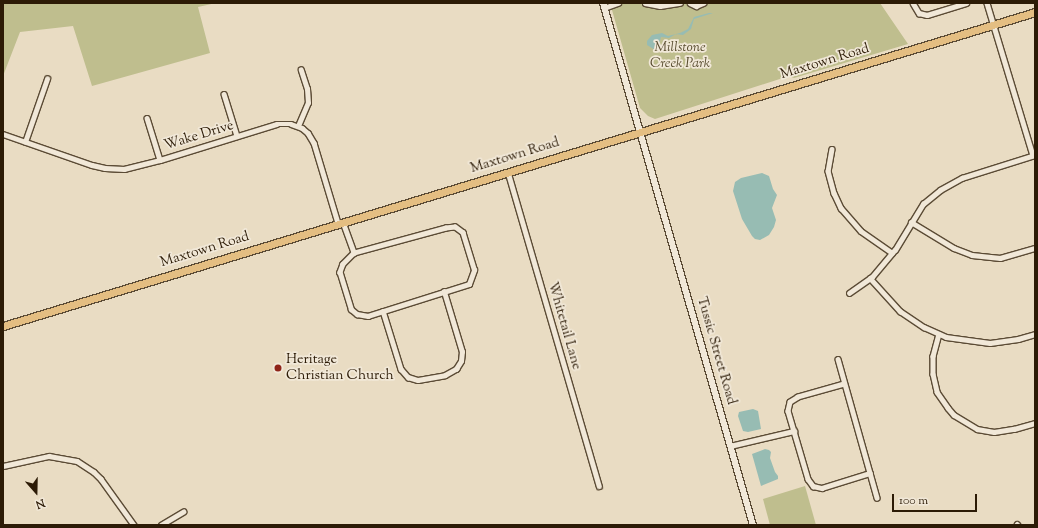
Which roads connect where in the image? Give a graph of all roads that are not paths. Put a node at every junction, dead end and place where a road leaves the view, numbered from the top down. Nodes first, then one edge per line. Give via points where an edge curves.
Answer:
1 (618, 3) edge
2 (645, 3) edge
3 (680, 3) edge
4 (690, 3) edge
5 (703, 3) edge
6 (913, 3) edge
7 (966, 3) edge
8 (986, 3) edge
9 (604, 5) edge
10 (1035, 12) edge
11 (994, 25) junction
12 (301, 70) dead end
13 (47, 79) dead end
14 (224, 94) dead end
15 (148, 118) dead end
16 (298, 126) junction
17 (639, 132) junction
18 (3, 134) edge
19 (237, 136) junction
20 (25, 142) junction
21 (832, 149) dead end
22 (1034, 155) edge
23 (160, 160) junction
24 (508, 172) junction
25 (911, 222) junction
26 (341, 223) junction
27 (1035, 248) edge
28 (354, 253) junction
29 (892, 253) junction
30 (870, 278) junction
31 (444, 292) junction
32 (849, 293) dead end
33 (383, 311) junction
34 (3, 326) edge
35 (939, 334) junction
36 (1035, 334) edge
37 (838, 359) dead end
38 (844, 384) junction
39 (1035, 423) edge
40 (794, 431) junction
41 (730, 446) junction
42 (3, 466) edge
43 (870, 473) junction
44 (599, 486) dead end
45 (877, 498) dead end
46 (183, 512) dead end
47 (134, 525) edge
48 (161, 525) edge
49 (753, 525) edge

1 - 9 street
2 - 3 street via 660,6
4 - 5 street via 696,6
6 - 7 street via 919,13 927,15
8 - 11 street
9 - 17 main road, Tussic Street Road
10 - 11 main road, Maxtown Road
11 - 17 main road, Maxtown Road
11 - 22 street
12 - 16 street via 308,103
13 - 20 street
14 - 19 street
15 - 23 street
16 - 19 street, Wake Drive via 277,124
16 - 26 street via 308,133 314,143
17 - 24 main road, Maxtown Road
17 - 41 main road, Tussic Street Road
18 - 20 street, Wake Drive
19 - 23 street, Wake Drive
20 - 23 street, Wake Drive via 86,164 105,168 135,167
21 - 29 street via 828,171 841,208 860,231
22 - 25 street via 949,184 923,204
24 - 26 main road, Maxtown Road
24 - 44 street, Whitetail Lane
25 - 27 street via 954,248 972,255 1000,258
25 - 29 street
26 - 28 street
26 - 34 main road, Maxtown Road
28 - 31 street via 455,227 463,233 474,270 469,284
28 - 33 street via 343,264 340,272 351,309 357,314 368,316
29 - 30 street
30 - 32 street
30 - 35 street via 900,311
31 - 33 street
31 - 33 street via 462,352 456,370 445,375 418,380 408,377 401,368
35 - 36 street via 990,343
35 - 39 street via 933,356 933,374 937,392 954,415 977,429 994,432
37 - 38 street
38 - 40 street via 798,397 790,402 788,411
38 - 43 street
40 - 41 street
40 - 43 street via 812,486 822,488
41 - 49 main road, Tussic Street Road
42 - 47 street via 49,456 77,461 101,479
43 - 45 street
46 - 48 street

